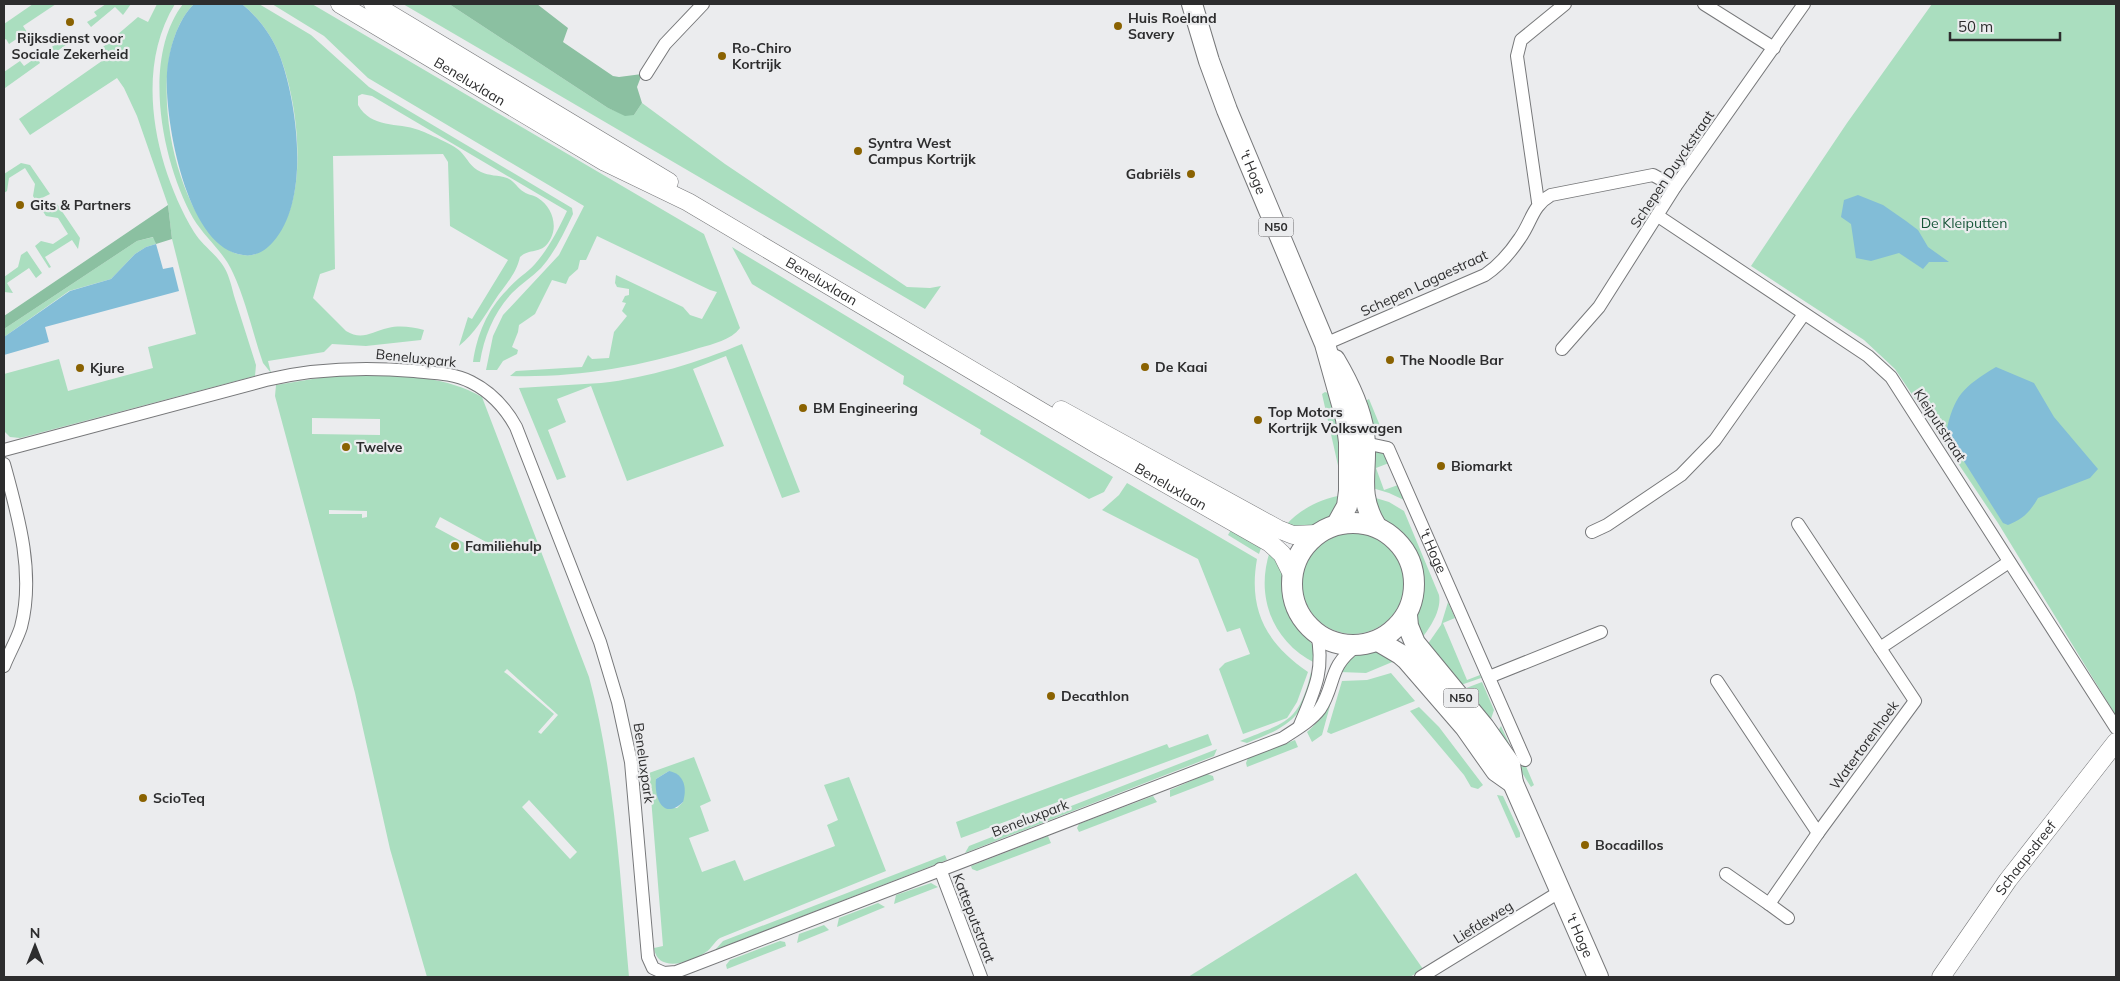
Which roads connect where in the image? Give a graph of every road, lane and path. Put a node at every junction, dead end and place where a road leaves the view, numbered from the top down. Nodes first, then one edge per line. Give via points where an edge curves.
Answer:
1 (340, 4) edge
2 (373, 4) edge
3 (703, 4) edge
4 (1192, 4) edge
5 (1564, 4) edge
6 (1704, 4) edge
7 (1804, 4) edge
8 (1774, 48) junction
9 (646, 74) dead end
10 (1675, 187) junction
11 (1538, 202) junction
12 (1658, 216) junction
13 (1804, 314) junction
14 (1325, 344) junction
15 (1562, 349) dead end
16 (1357, 442) junction
17 (4, 450) edge
18 (4, 464) edge
19 (1337, 524) junction
20 (1798, 524) dead end
21 (1376, 526) junction
22 (1592, 532) dead end
23 (1316, 534) junction
24 (2009, 562) junction
25 (1292, 574) junction
26 (1407, 615) junction
27 (1601, 632) dead end
28 (1317, 634) junction
29 (1378, 641) junction
30 (1357, 646) junction
31 (1880, 648) junction
32 (4, 666) edge
33 (1489, 677) junction
34 (1717, 681) dead end
35 (1300, 725) junction
36 (2116, 728) edge
37 (2116, 742) edge
38 (1525, 760) dead end
39 (1513, 783) junction
40 (1818, 833) junction
41 (940, 869) junction
42 (1726, 874) dead end
43 (1561, 892) junction
44 (1769, 904) junction
45 (1788, 918) dead end
46 (981, 977) edge
47 (1421, 977) edge
48 (1598, 977) edge
49 (1941, 977) edge

1 - 25 main road, Beneluxlaan via 596,157 688,202 1270,543 1282,554
2 - 23 main road, Beneluxlaan via 1061,410 1287,533
3 - 9 street via 665,44
4 - 14 main road, 't Hoge / N50 via 1227,110
5 - 11 street via 1521,40 1517,56
6 - 8 street
7 - 8 street, Schepen Duyckstraat
8 - 10 street, Schepen Duyckstraat
10 - 11 street via 1653,175 1551,195
10 - 12 street, Schepen Duyckstraat
11 - 14 street, Schepen Lagaestraat via 1521,238 1498,266 1485,275
12 - 13 street, Kleiputstraat
12 - 15 street, Schepen Duyckstraat via 1599,307
13 - 22 street via 1720,435 1681,475 1607,526
13 - 24 street, Kleiputstraat via 1868,356 1891,377
14 - 16 main road, 't Hoge / N50 via 1346,419
16 - 19 main road, 't Hoge / N50 via 1348,498
16 - 21 main road, 't Hoge / N50 via 1364,500
16 - 33 street, 't Hoge via 1388,448
17 - 41 street, Beneluxpark via 310,371 378,368 445,374 469,381 492,395 516,427 608,668 631,762 651,966 664,973 676,972
18 - 32 street via 27,575 21,627
19 - 21 main road, N50 via 1352,522
19 - 23 main road, N50
20 - 31 street, Watertorenhoek
21 - 26 main road, N50 via 1398,541 1410,559 1414,588
23 - 25 main road, N50 via 1305,546
24 - 31 street
24 - 36 street, Kleiputstraat
25 - 28 main road via 1297,609
26 - 29 main road
26 - 39 main road, 't Hoge / N50 via 1415,643 1510,764
27 - 33 street
28 - 30 main road via 1338,643
28 - 35 street via 1321,663
29 - 30 main road
29 - 39 main road, 't Hoge / N50 via 1407,660 1465,726 1496,771
30 - 35 street, Beneluxpark via 1337,666 1320,708
31 - 40 street, Watertorenhoek via 1915,701
33 - 38 street, 't Hoge
34 - 40 street
35 - 41 street, Beneluxpark via 1283,738
37 - 49 main road, Schaapsdreef via 2008,880
39 - 43 main road, 't Hoge / N50
40 - 44 street, Watertorenhoek
41 - 46 street, Katteputstraat
42 - 44 street
43 - 47 street, Liefdeweg
43 - 48 main road, 't Hoge / N50
44 - 45 street

